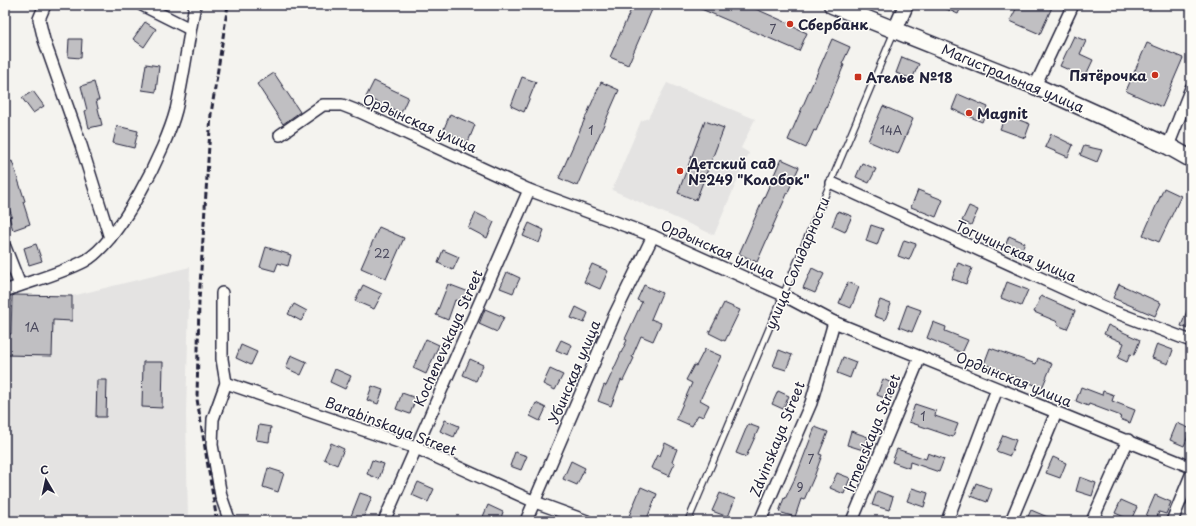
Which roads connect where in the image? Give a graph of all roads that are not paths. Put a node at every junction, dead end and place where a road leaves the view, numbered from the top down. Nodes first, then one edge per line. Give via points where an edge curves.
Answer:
1 (45, 5) edge
2 (142, 5) edge
3 (195, 5) edge
4 (832, 5) edge
5 (906, 5) edge
6 (1073, 5) edge
7 (190, 29) junction
8 (895, 30) junction
9 (1034, 86) junction
10 (1191, 88) edge
11 (280, 135) dead end
12 (1168, 146) junction
13 (1191, 159) edge
14 (832, 183) junction
15 (529, 190) junction
16 (653, 236) junction
17 (110, 238) junction
18 (5, 246) edge
19 (20, 285) junction
20 (5, 291) edge
21 (222, 293) dead end
22 (783, 295) junction
23 (834, 322) junction
24 (1191, 341) edge
25 (920, 357) junction
26 (226, 383) junction
27 (997, 389) junction
28 (1056, 413) junction
29 (1128, 440) junction
30 (416, 448) junction
31 (1191, 467) edge
32 (1191, 475) edge
33 (535, 502) junction
34 (229, 519) dead end
35 (384, 521) edge
36 (526, 521) edge
37 (587, 521) edge
38 (688, 521) edge
39 (760, 521) edge
40 (852, 521) edge
41 (947, 521) edge
42 (1010, 521) edge
43 (1092, 521) edge
44 (1172, 521) edge

1 - 17 street via 39,19 44,40
2 - 7 street
3 - 7 street
4 - 8 main road, Магистральная улица
5 - 8 street, улица Солидарности
6 - 9 street
7 - 17 street via 176,111 146,183
8 - 9 main road, Магистральная улица
8 - 14 lane, улица Солидарности
9 - 12 main road, Магистральная улица
10 - 12 street
11 - 15 street, Ордынская улица via 323,105 342,105
12 - 13 main road, Магистральная улица
14 - 22 lane, улица Солидарности
14 - 24 street, Тогучинская улица via 1115,312
15 - 16 street, Ордынская улица
15 - 30 street, Kochenevskaya Street
16 - 22 street, Ордынская улица
16 - 33 street, Убинская улица via 614,316
17 - 19 street via 86,260
18 - 19 street
19 - 20 street
21 - 26 street via 222,359
22 - 23 street, Ордынская улица
22 - 38 lane, улица Солидарности
23 - 25 street, Ордынская улица
23 - 39 street, Zdvinskaya Street via 811,403
25 - 27 street, Ордынская улица
25 - 40 street, Irmenskaya Street
26 - 30 street, Barabinskaya Street
26 - 34 street via 213,418 212,445 221,496
27 - 28 street, Ордынская улица
27 - 41 street
28 - 29 street, Ордынская улица
28 - 42 street
29 - 31 street, Ордынская улица
29 - 43 street
30 - 33 street, Barabinskaya Street
30 - 35 street, Kochenevskaya Street
32 - 44 street
33 - 36 street, Убинская улица
33 - 37 street, Barabinskaya Street

